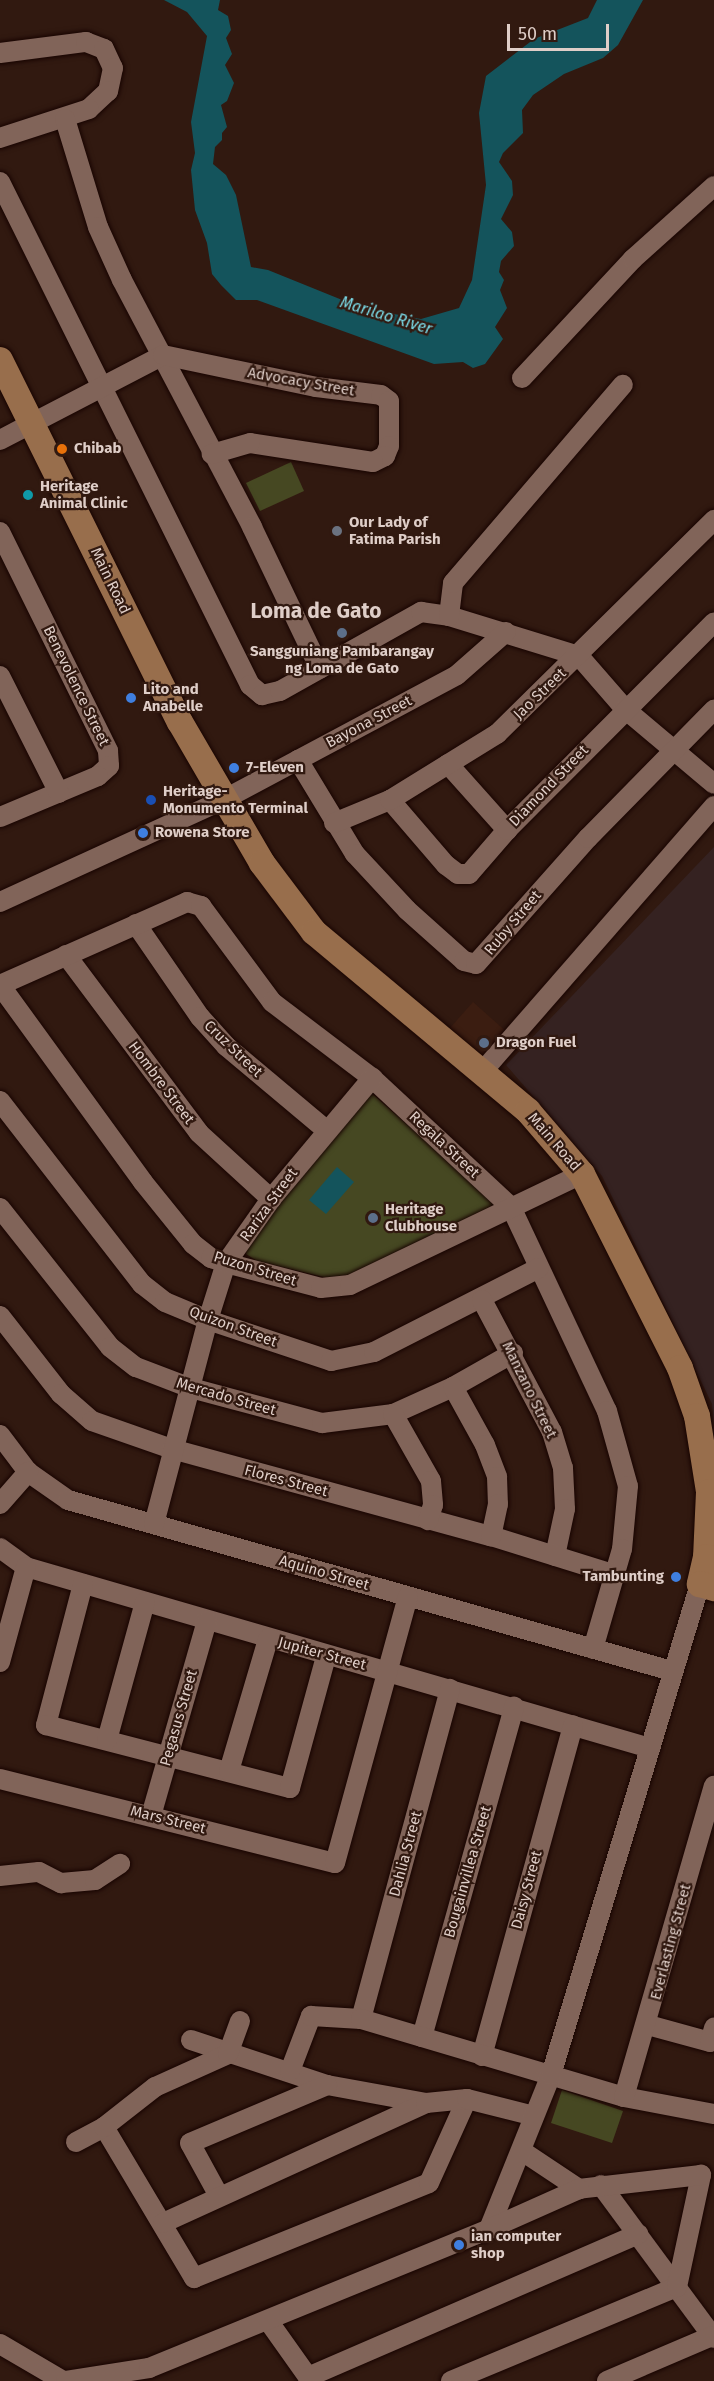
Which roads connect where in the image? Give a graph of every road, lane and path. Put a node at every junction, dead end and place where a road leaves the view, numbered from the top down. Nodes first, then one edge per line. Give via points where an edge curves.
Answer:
1 (0, 53) edge
2 (64, 119) junction
3 (0, 138) edge
4 (0, 182) edge
5 (714, 186) edge
6 (163, 355) junction
7 (0, 360) edge
8 (522, 378) dead end
9 (623, 385) dead end
10 (103, 387) junction
11 (32, 423) junction
12 (0, 440) edge
13 (212, 454) junction
14 (714, 520) edge
15 (0, 532) edge
16 (449, 616) junction
17 (714, 622) edge
18 (506, 632) junction
19 (579, 656) junction
20 (320, 669) junction
21 (0, 676) edge
22 (626, 708) junction
23 (714, 711) edge
24 (676, 749) junction
25 (298, 760) junction
26 (448, 764) junction
27 (714, 784) edge
28 (59, 793) junction
29 (222, 800) junction
30 (390, 800) junction
31 (714, 806) edge
32 (0, 817) edge
33 (334, 823) junction
34 (507, 830) junction
35 (0, 902) edge
36 (136, 924) junction
37 (66, 955) junction
38 (0, 985) edge
39 (482, 1072) junction
40 (372, 1078) junction
41 (0, 1101) edge
42 (326, 1130) junction
43 (582, 1174) junction
44 (271, 1198) junction
45 (511, 1207) junction
46 (0, 1208) edge
47 (226, 1263) junction
48 (539, 1268) junction
49 (482, 1300) junction
50 (0, 1316) edge
51 (208, 1320) junction
52 (513, 1353) junction
53 (453, 1387) junction
54 (190, 1388) junction
55 (393, 1414) junction
56 (0, 1435) edge
57 (172, 1449) junction
58 (28, 1472) junction
59 (0, 1504) edge
60 (428, 1520) junction
61 (154, 1524) junction
62 (491, 1536) junction
63 (0, 1548) edge
64 (555, 1556) junction
65 (26, 1567) junction
66 (616, 1575) junction
67 (83, 1584) junction
68 (707, 1586) edge
69 (408, 1597) junction
70 (146, 1602) junction
71 (207, 1621) junction
72 (268, 1639) junction
73 (593, 1649) junction
74 (2, 1651) edge
75 (326, 1656) junction
76 (387, 1671) junction
77 (672, 1671) junction
78 (450, 1689) junction
79 (514, 1707) junction
80 (573, 1725) junction
81 (107, 1740) junction
82 (650, 1748) junction
83 (168, 1756) junction
84 (229, 1771) junction
85 (0, 1779) edge
86 (714, 1786) edge
87 (151, 1815) junction
88 (120, 1863) dead end
89 (0, 1876) edge
90 (361, 2019) junction
91 (240, 2021) dead end
92 (648, 2025) junction
93 (714, 2028) edge
94 (422, 2037) junction
95 (191, 2040) dead end
96 (228, 2054) junction
97 (482, 2056) junction
98 (290, 2071) junction
99 (551, 2075) junction
100 (327, 2085) junction
101 (624, 2097) junction
102 (466, 2099) junction
103 (426, 2103) junction
104 (714, 2114) edge
105 (534, 2116) junction
106 (104, 2127) junction
107 (76, 2142) dead end
108 (522, 2151) junction
109 (601, 2185) junction
110 (579, 2189) junction
111 (219, 2196) junction
112 (163, 2223) junction
113 (489, 2229) junction
114 (638, 2234) junction
115 (677, 2287) junction
116 (269, 2322) junction
117 (713, 2337) edge
118 (1, 2346) edge
119 (309, 2379) edge
120 (64, 2381) edge
121 (450, 2381) edge
122 (608, 2381) edge

1 - 2 street via 86,42 104,49 112,68 108,91 89,109
2 - 3 street
2 - 6 street via 98,228
4 - 10 street
5 - 8 street via 633,259
6 - 10 street
6 - 13 street
6 - 13 street, Advocacy Street via 316,387 381,395 389,401 389,446 385,456 373,462 250,443
7 - 11 main road, Main Road
9 - 16 street via 453,583
10 - 11 street
10 - 20 street via 250,685 262,695 280,691
11 - 12 street
11 - 29 main road, Main Road
13 - 20 street
14 - 19 street, Jao Street
15 - 28 street, Benevolence Street via 108,751 109,766 99,776
16 - 18 street
16 - 20 street via 421,612
17 - 22 street, Diamond Street
18 - 19 street
18 - 25 street, Bayona Street via 457,675
19 - 22 street
19 - 26 street, Jao Street via 513,721
21 - 28 street
22 - 24 street
22 - 34 street, Diamond Street
23 - 24 street, Ruby Street
24 - 27 street
24 - 33 street, Ruby Street via 588,838 476,964 464,961 407,910 355,854
25 - 29 street, Bayona Street
25 - 33 street, Ruby Street
26 - 30 street, Jao Street
26 - 34 street
28 - 32 street, Benevolence Street
29 - 35 street
29 - 39 main road, Main Road via 314,932
30 - 33 street, Jao Street
30 - 34 street, Diamond Street via 446,866 458,874 477,869
31 - 39 street
36 - 37 street, Regala Street
36 - 40 street, Regala Street via 187,902 201,906 272,1002
36 - 42 street, Cruz Street via 200,1017 226,1046
37 - 38 street, Regala Street
37 - 44 street, Hombre Street via 199,1133
38 - 47 street, Puzon Street via 143,1182 193,1244 211,1258
39 - 43 main road, Main Road via 549,1132
40 - 42 street, Rariza Street
40 - 45 street, Regala Street
41 - 51 street, Quizon Street via 142,1284 165,1302
42 - 44 street, Rariza Street
43 - 45 street, Puzon Street
43 - 68 main road, Main Road via 680,1368 697,1416 709,1492
44 - 47 street, Rariza Street
45 - 47 street, Puzon Street via 350,1285 321,1288
45 - 48 street, Regala Street
46 - 54 street, Mercado Street via 110,1347 136,1367
47 - 51 street, Rariza Street
48 - 49 street, Quizon Street
48 - 66 street, Regala Street via 607,1411 619,1449 628,1486
49 - 51 street, Quizon Street via 374,1352 331,1361
49 - 52 street, Manzano Street
50 - 57 street, Flores Street via 61,1394 92,1420
51 - 54 street, Rariza Street
52 - 53 street, Mercado Street
52 - 64 street, Manzano Street via 552,1432 563,1468 565,1509
53 - 55 street, Mercado Street
53 - 62 street via 485,1445 497,1477 498,1504
54 - 55 street, Mercado Street via 322,1424
54 - 57 street, Rariza Street
55 - 60 street via 431,1481 433,1505
56 - 58 street, Aquino Street
57 - 60 street, Flores Street
57 - 61 street, Rariza Street
58 - 59 street
58 - 61 street, Aquino Street via 68,1500
60 - 62 street, Flores Street
61 - 69 street, Aquino Street
62 - 64 street, Flores Street
63 - 65 street, Jupiter Street
64 - 66 street, Flores Street
65 - 67 street, Jupiter Street
65 - 74 street
66 - 73 street, Regala Street
67 - 70 street, Jupiter Street
67 - 81 street via 46,1725
68 - 77 street
69 - 73 street, Aquino Street
69 - 76 street
70 - 71 street, Jupiter Street
70 - 81 street
71 - 72 street, Jupiter Street
71 - 83 street, Pegasus Street
72 - 75 street, Jupiter Street
72 - 84 street
73 - 77 street, Aquino Street
75 - 76 street, Jupiter Street
75 - 84 street via 290,1788
76 - 78 street, Jupiter Street
76 - 87 street, Mars Street via 335,1863
77 - 82 street
78 - 79 street, Jupiter Street
78 - 90 street, Dahlia Street
79 - 80 street, Jupiter Street
79 - 94 street, Bougainvillea Street
80 - 82 street, Jupiter Street
80 - 97 street, Daisy Street
81 - 83 street
82 - 99 street
83 - 84 street
83 - 87 street, Pegasus Street
85 - 87 street, Mars Street
86 - 92 street, Everlasting Street
88 - 89 street via 95,1880 61,1882 39,1872
90 - 94 street
90 - 98 street via 311,2016
91 - 96 street
92 - 93 street via 710,2042
92 - 101 street, Everlasting Street
94 - 97 street
95 - 96 street
96 - 98 street
96 - 106 street via 155,2087
97 - 99 street
98 - 100 street
99 - 101 street
99 - 105 street
100 - 103 street
100 - 111 street via 190,2144
101 - 104 street
102 - 103 street
102 - 105 street
102 - 112 street via 429,2183 194,2278
103 - 111 street
105 - 108 street
106 - 107 street
106 - 112 street
108 - 110 street
108 - 113 street
109 - 110 street
109 - 114 street
109 - 115 street via 701,2175
110 - 113 street
111 - 112 street
113 - 116 street
114 - 115 street
114 - 119 street
115 - 117 street
115 - 121 street
116 - 119 street
116 - 120 street via 149,2368
117 - 122 street
118 - 120 street

